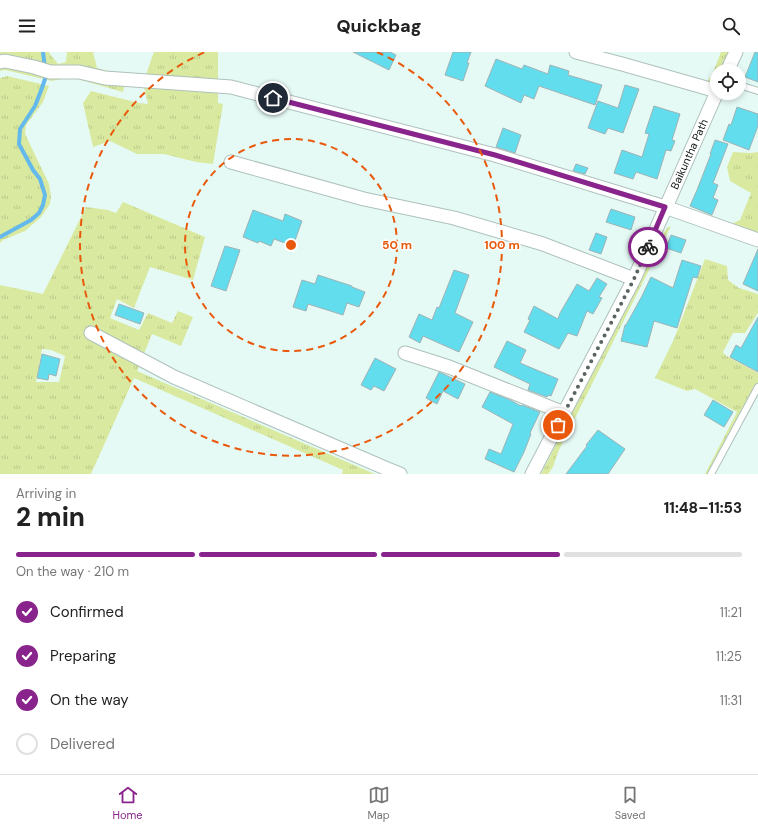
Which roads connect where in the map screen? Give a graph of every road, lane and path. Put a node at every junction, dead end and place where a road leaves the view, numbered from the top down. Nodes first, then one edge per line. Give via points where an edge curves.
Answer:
1 (576, 52) edge
2 (736, 52) edge
3 (0, 62) edge
4 (730, 64) edge
5 (746, 87) edge
6 (710, 90) edge
7 (758, 91) edge
8 (713, 100) edge
9 (231, 162) dead end
10 (665, 207) junction
11 (758, 240) edge
12 (634, 279) junction
13 (91, 333) dead end
14 (406, 353) dead end
15 (758, 387) edge
16 (564, 413) junction
17 (400, 474) edge
18 (532, 474) edge
19 (711, 474) edge

1 - 6 street
2 - 4 street
3 - 10 street via 50,72 79,72 105,78 231,87 495,155
5 - 7 lane
8 - 10 street, Baikuntha Path
9 - 12 street via 364,199 461,220 543,244
10 - 11 street
10 - 12 street, Baikuntha Path
12 - 16 street, Baikuntha Path
13 - 17 street via 174,377
14 - 16 street via 449,367
15 - 19 lane
16 - 18 street, Baikuntha Path

